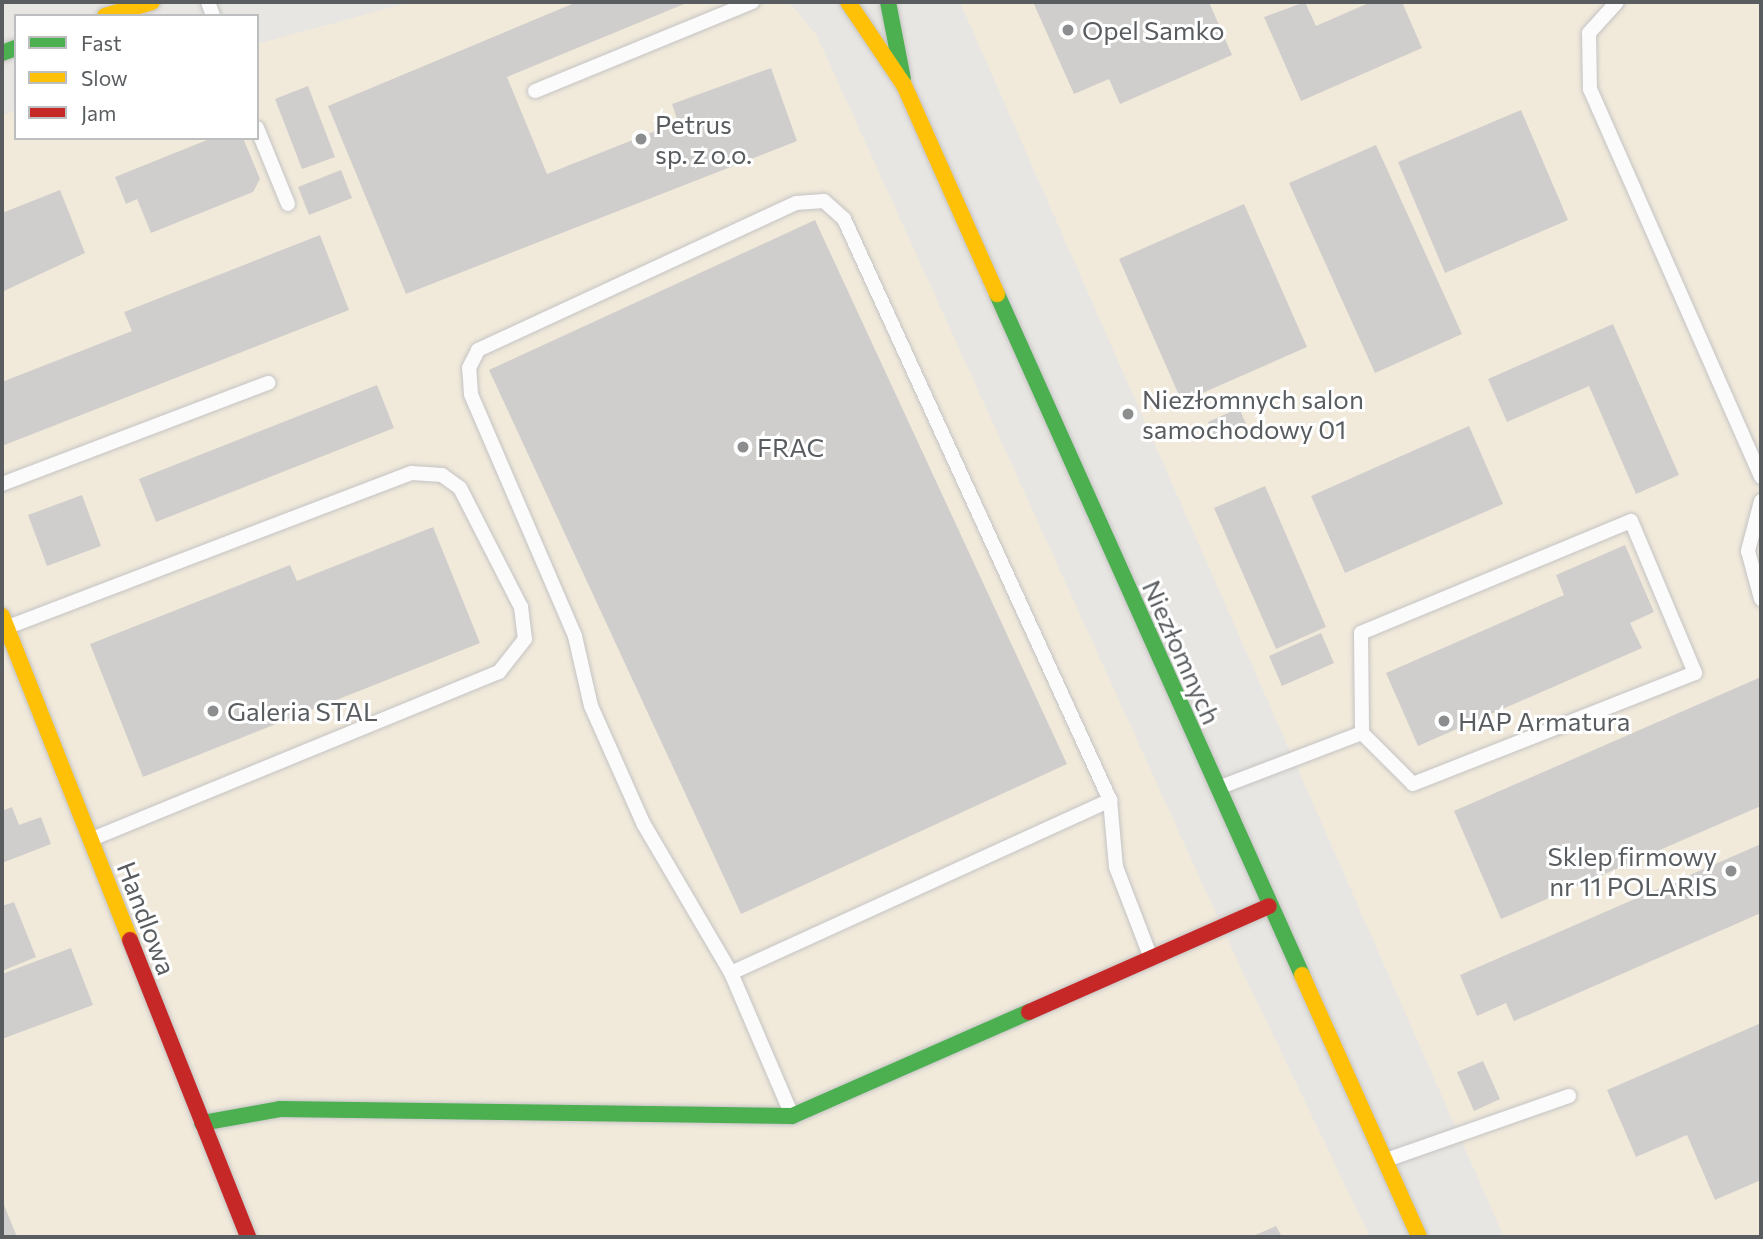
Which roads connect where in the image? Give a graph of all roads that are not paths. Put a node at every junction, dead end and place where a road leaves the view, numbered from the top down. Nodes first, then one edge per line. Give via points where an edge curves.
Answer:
1 (152, 2) edge
2 (752, 2) edge
3 (848, 2) edge
4 (888, 2) edge
5 (1617, 2) edge
6 (112, 14) edge
7 (904, 85) junction
8 (535, 91) dead end
9 (259, 133) edge
10 (288, 204) dead end
11 (268, 383) dead end
12 (1761, 477) edge
13 (2, 484) edge
14 (1761, 501) edge
15 (1761, 599) edge
16 (4, 622) edge
17 (1362, 733) junction
18 (1217, 788) junction
19 (1110, 800) junction
20 (90, 839) junction
21 (1269, 906) junction
22 (1151, 960) junction
23 (731, 973) junction
24 (1569, 1096) dead end
25 (792, 1116) junction
26 (202, 1123) junction
27 (1385, 1161) junction
28 (248, 1237) edge
29 (1419, 1237) edge

1 - 6 street
2 - 8 lane
3 - 7 street, Niezłomnych
4 - 7 street, Niezłomnych via 899,33
5 - 12 lane via 1589,33 1590,89
7 - 18 street, Niezłomnych
9 - 10 lane
11 - 13 lane
14 - 15 lane via 1748,551
16 - 20 street, Handlowa
16 - 20 lane via 412,473 442,475 460,488 522,607 525,639 499,673
17 - 17 lane via 1413,784 1695,673 1631,521 1361,633
17 - 18 lane
18 - 21 street, Niezłomnych
19 - 22 lane via 1116,867
19 - 23 lane
19 - 23 lane via 844,219 824,201 796,203 478,350 468,368 471,394 575,636 591,706 644,825
20 - 26 street, Handlowa
21 - 22 street
21 - 27 street, Niezłomnych
22 - 25 street
23 - 25 lane
24 - 27 lane
25 - 26 street via 280,1109
26 - 28 street, Handlowa
27 - 29 street, Niezłomnych

